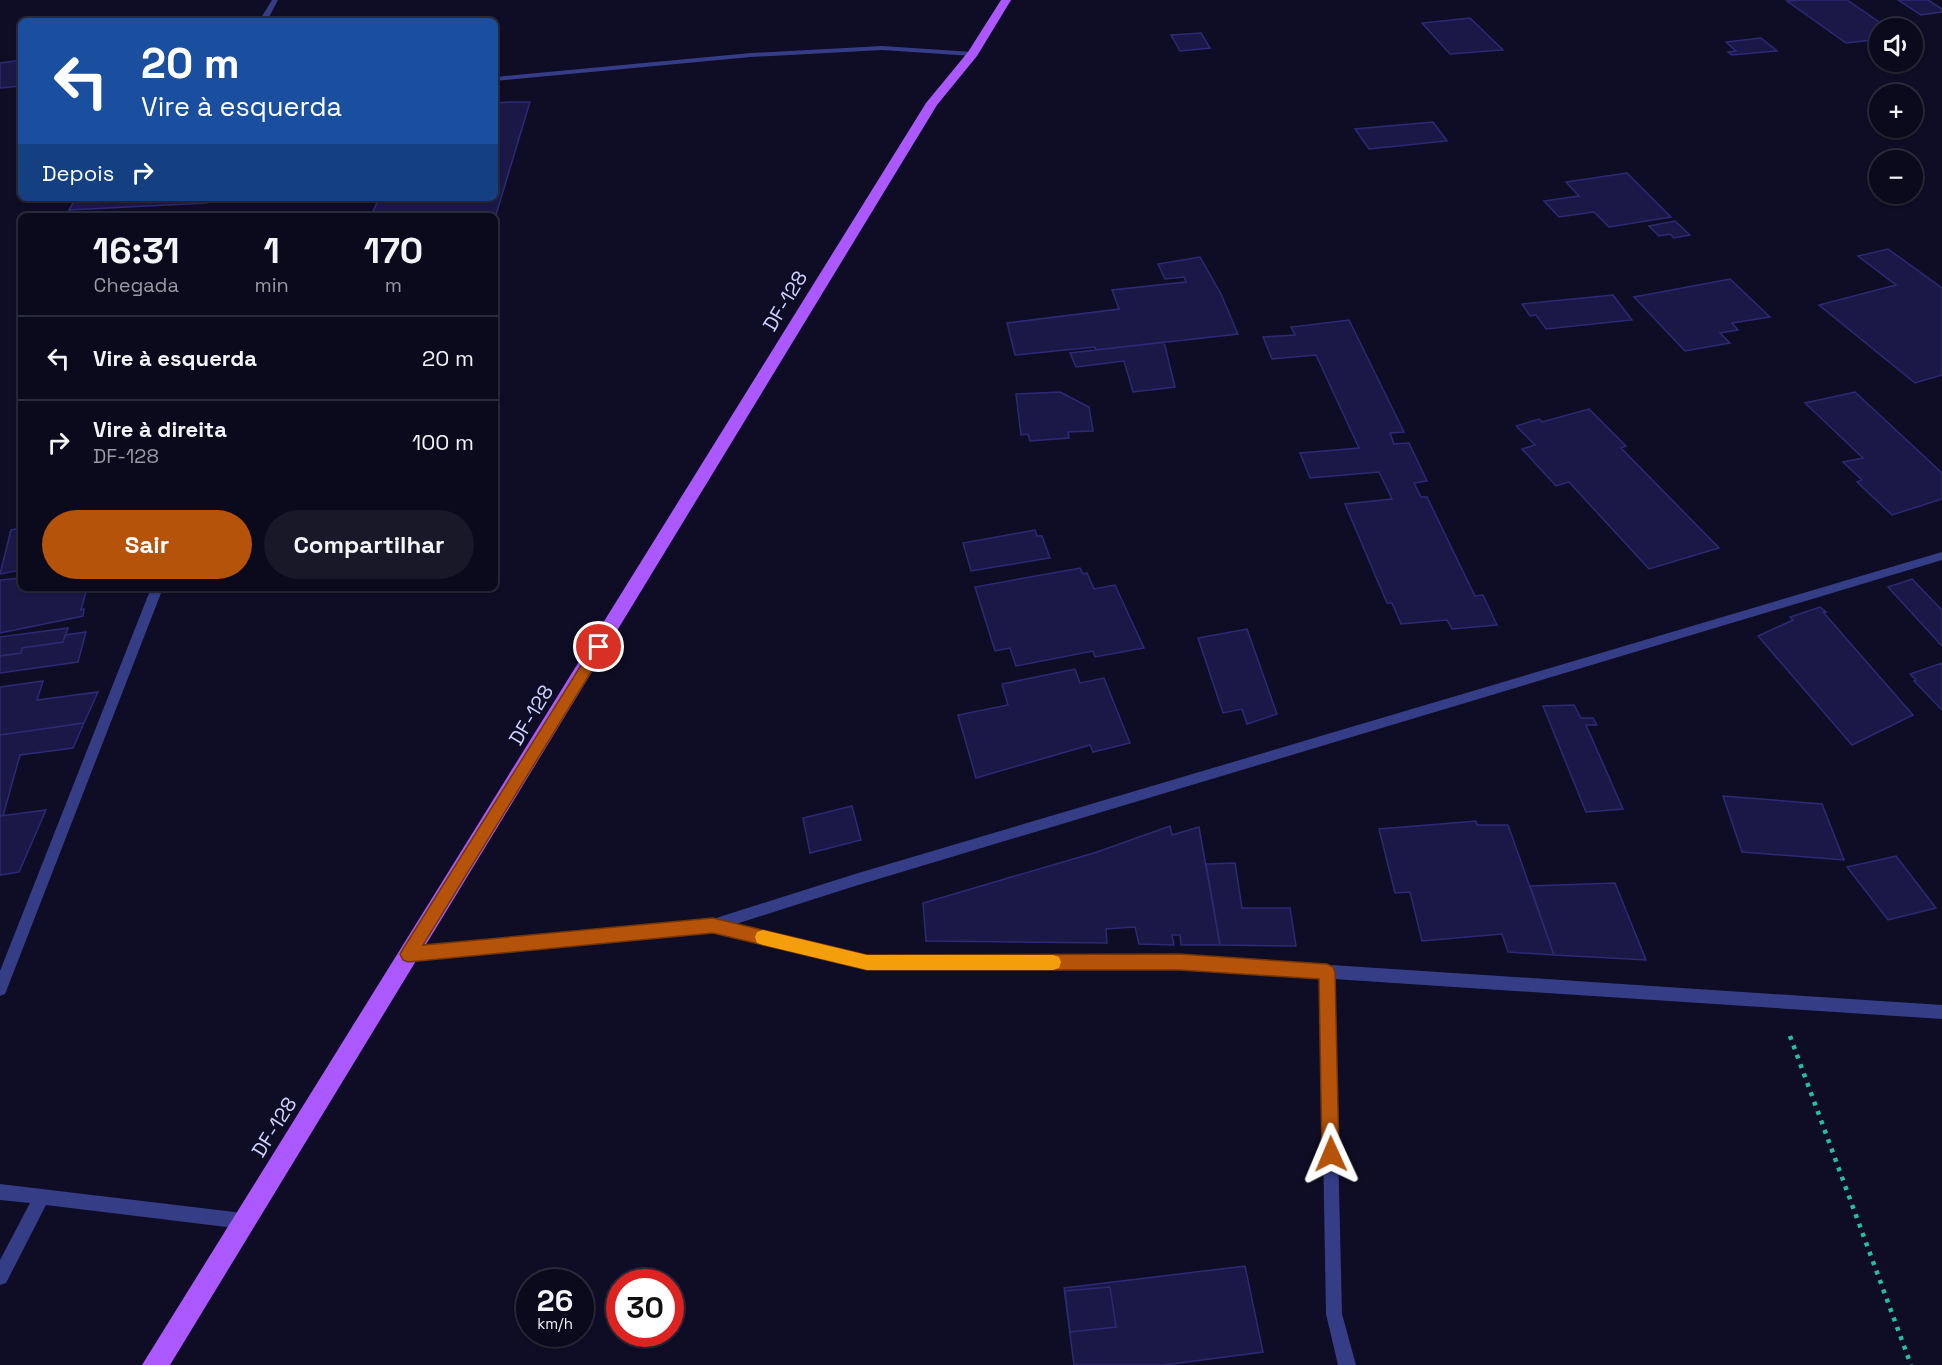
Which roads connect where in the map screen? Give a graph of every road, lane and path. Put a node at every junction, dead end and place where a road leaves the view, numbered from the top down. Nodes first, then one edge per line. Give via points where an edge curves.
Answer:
1 (275, 0) edge
2 (1006, 0) edge
3 (265, 18) edge
4 (973, 54) junction
5 (498, 79) edge
6 (1942, 556) edge
7 (156, 591) edge
8 (713, 925) junction
9 (408, 954) junction
10 (1327, 972) junction
11 (0, 989) edge
12 (1778, 1002) junction
13 (1942, 1012) edge
14 (0, 1192) edge
15 (42, 1197) junction
16 (243, 1221) junction
17 (0, 1277) edge
18 (155, 1365) edge
19 (1347, 1365) edge
20 (1911, 1365) edge

1 - 3 street
2 - 4 main road, DF-128 / DF-128
4 - 5 street via 882,48 751,55
4 - 9 main road, DF-128 / DF-128 via 932,103
6 - 8 street via 855,879
7 - 11 street
8 - 9 street
8 - 10 street via 867,963 1179,962
9 - 16 main road, DF-128 / DF-128
10 - 12 street
10 - 19 street via 1334,1314
12 - 13 street
12 - 20 path
14 - 15 street
15 - 16 street
15 - 17 street
16 - 18 main road, DF-128 / DF-128

